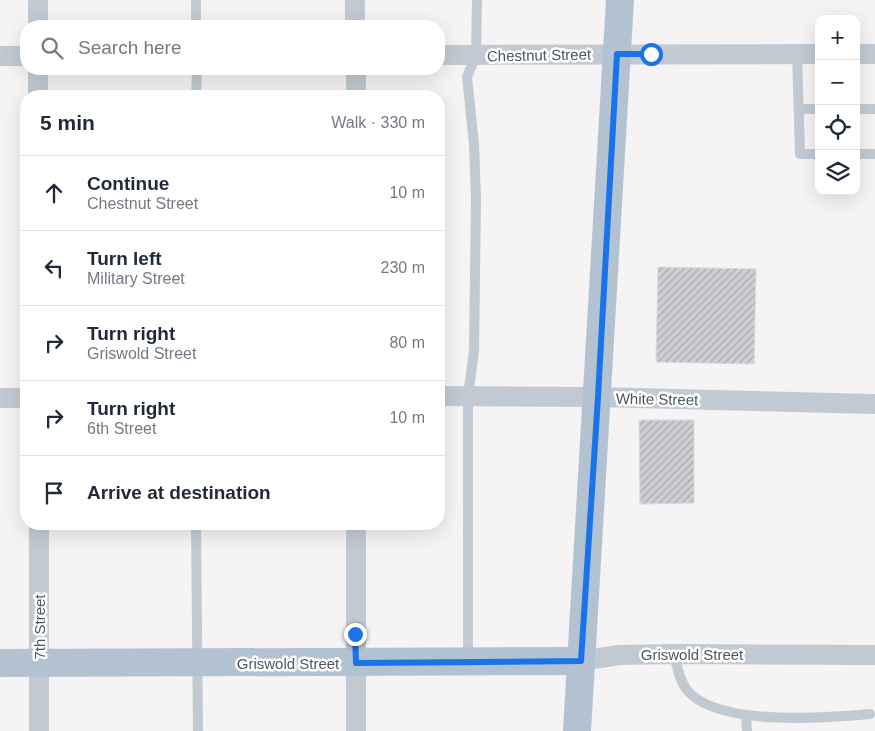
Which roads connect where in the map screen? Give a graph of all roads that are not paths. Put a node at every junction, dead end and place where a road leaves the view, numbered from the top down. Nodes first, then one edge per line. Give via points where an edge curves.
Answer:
1 (38, 0) edge
2 (196, 0) edge
3 (355, 0) edge
4 (477, 0) edge
5 (620, 0) edge
6 (38, 20) edge
7 (196, 20) edge
8 (356, 20) edge
9 (617, 54) junction
10 (797, 54) junction
11 (815, 54) edge
12 (860, 54) edge
13 (875, 54) edge
14 (445, 55) edge
15 (476, 55) junction
16 (0, 56) edge
17 (20, 56) edge
18 (38, 75) edge
19 (196, 75) edge
20 (356, 75) edge
21 (38, 90) edge
22 (196, 90) edge
23 (356, 90) edge
24 (875, 108) edge
25 (799, 109) junction
26 (815, 109) edge
27 (860, 109) edge
28 (815, 154) edge
29 (860, 154) edge
30 (875, 154) edge
31 (445, 396) edge
32 (468, 396) junction
33 (598, 397) junction
34 (0, 398) edge
35 (20, 398) edge
36 (875, 404) edge
37 (39, 530) edge
38 (196, 530) edge
39 (356, 530) edge
40 (674, 654) junction
41 (875, 655) edge
42 (581, 661) junction
43 (40, 662) junction
44 (468, 662) junction
45 (0, 663) edge
46 (197, 663) junction
47 (356, 663) junction
48 (746, 714) junction
49 (870, 714) dead end
50 (40, 731) edge
51 (198, 731) edge
52 (356, 731) edge
53 (578, 731) edge
54 (747, 731) edge

1 - 6 street
2 - 7 lane
3 - 8 street
4 - 15 lane
5 - 9 main road
9 - 10 street, Chestnut Street
9 - 15 street, Chestnut Street
9 - 33 main road
10 - 11 street, Chestnut Street
10 - 25 lane
12 - 13 street
14 - 15 street, Chestnut Street
15 - 32 lane via 467,77 476,199 474,351
16 - 17 street
18 - 21 street
19 - 22 lane
20 - 23 street
24 - 27 lane
25 - 26 lane
25 - 28 lane via 800,154
29 - 30 lane
31 - 32 street, White Street
32 - 33 street, White Street
32 - 44 lane
33 - 36 street, White Street
33 - 42 main road
34 - 35 street
37 - 43 street, 7th Street
38 - 46 lane
39 - 47 street
40 - 41 street, Griswold Street
40 - 42 street, Griswold Street via 619,655
40 - 48 lane via 680,678 696,698 717,709
42 - 44 main road, Griswold Street
42 - 53 main road
43 - 45 main road, Griswold Street
43 - 46 main road, Griswold Street
43 - 50 street, 7th Street
44 - 47 main road, Griswold Street
46 - 47 main road, Griswold Street
46 - 51 lane
47 - 52 street
48 - 49 lane via 801,718
48 - 54 lane

